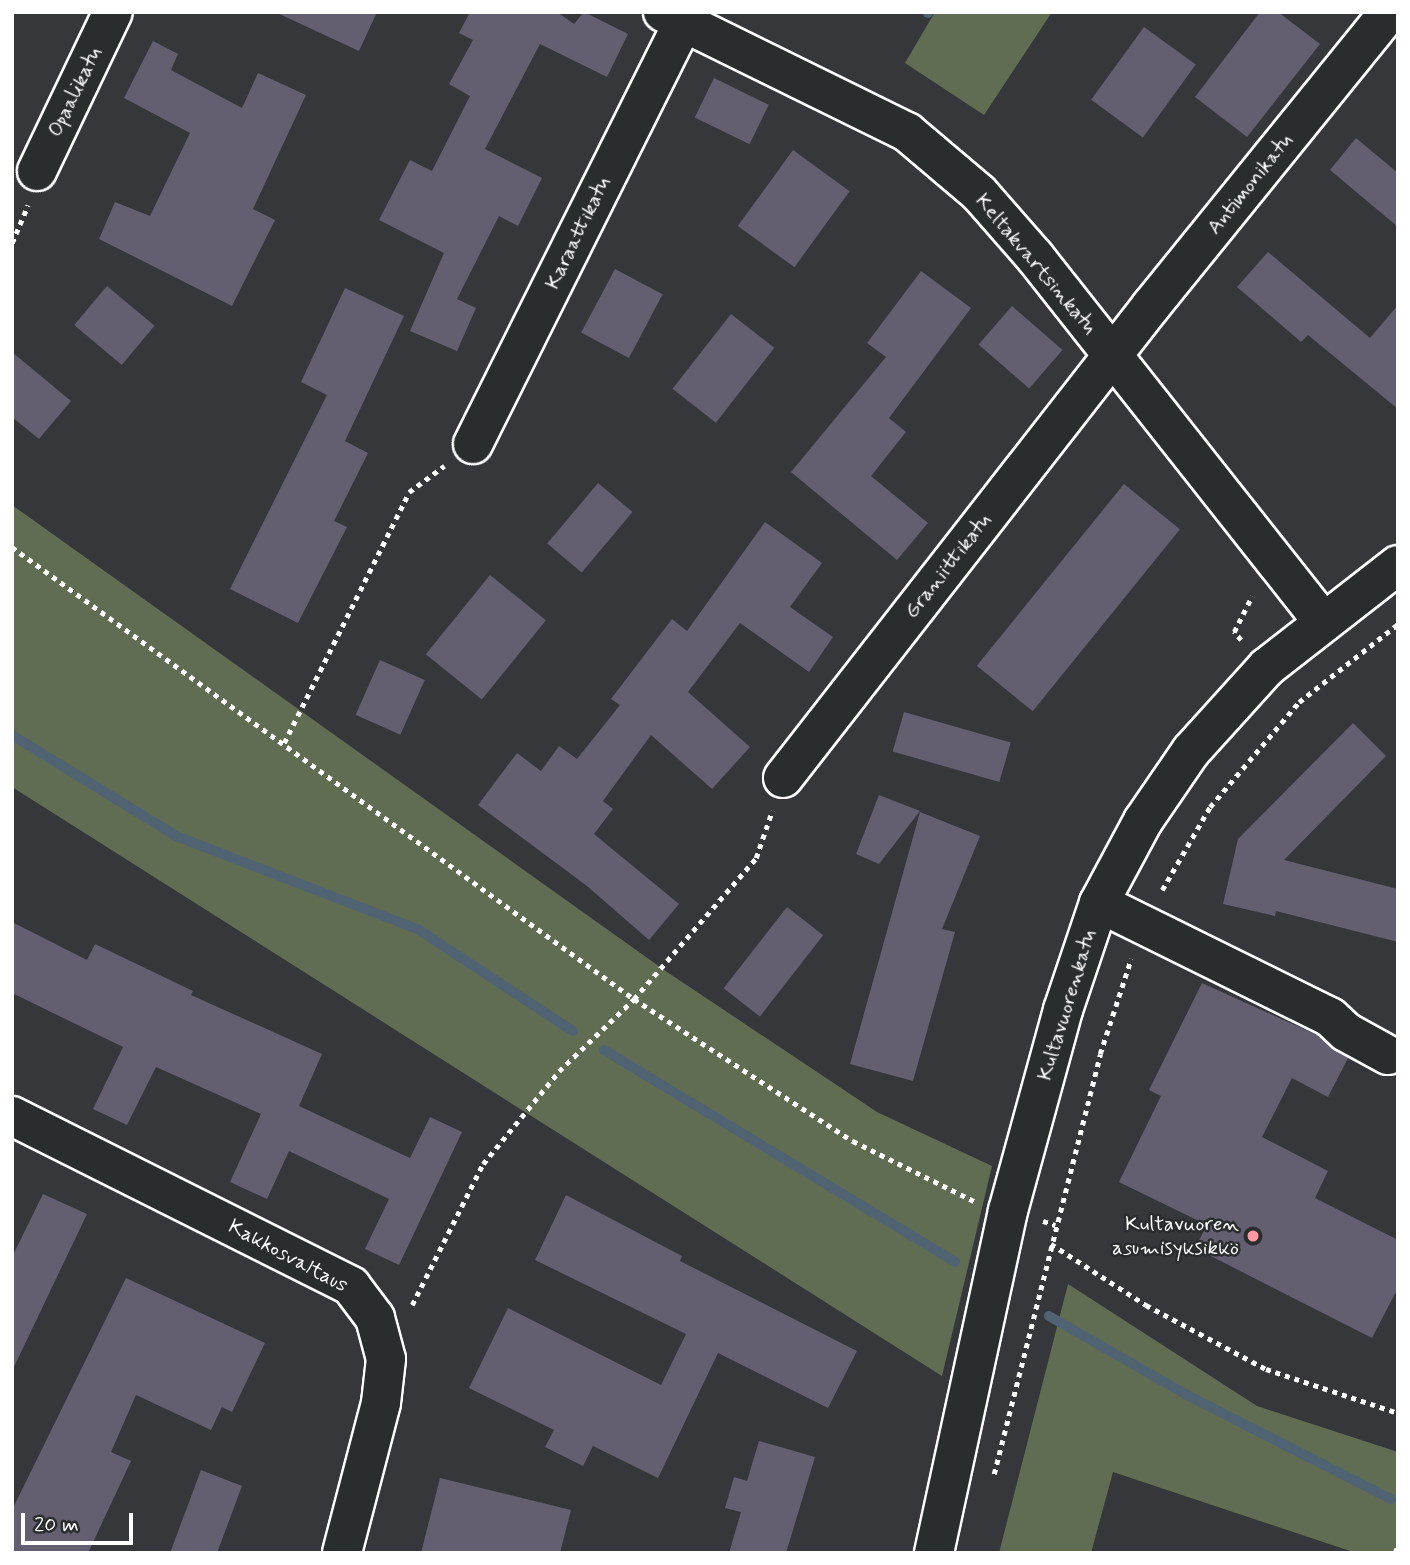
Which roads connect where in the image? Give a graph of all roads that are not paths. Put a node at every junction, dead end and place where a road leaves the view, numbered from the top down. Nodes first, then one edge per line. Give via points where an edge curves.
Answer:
1 (113, 12) edge
2 (1389, 12) edge
3 (673, 17) edge
4 (37, 171) dead end
5 (1112, 355) junction
6 (473, 444) road end
7 (1398, 565) edge
8 (1322, 621) junction
9 (783, 778) road end
10 (1099, 903) junction
11 (1388, 1055) dead end
12 (12, 1115) edge
13 (342, 1553) edge
14 (934, 1553) edge

1 - 4 street, Opaalikatu
2 - 5 street, Antimonikatu
3 - 5 street, Keltakvartsinkatu via 907,132 979,193
3 - 6 street, Karaattikatu
5 - 8 street, Keltakvartsinkatu
5 - 9 street, Graniittikatu
7 - 8 street, Kultavuorenkatu
8 - 10 street, Kultavuorenkatu via 1267,667 1191,751 1143,821
10 - 11 street via 1330,1017 1346,1032
10 - 14 street, Kultavuorenkatu via 1063,1010 1008,1211
12 - 13 street, Kakkosvaltaus via 351,1286 375,1318 386,1359 381,1403

